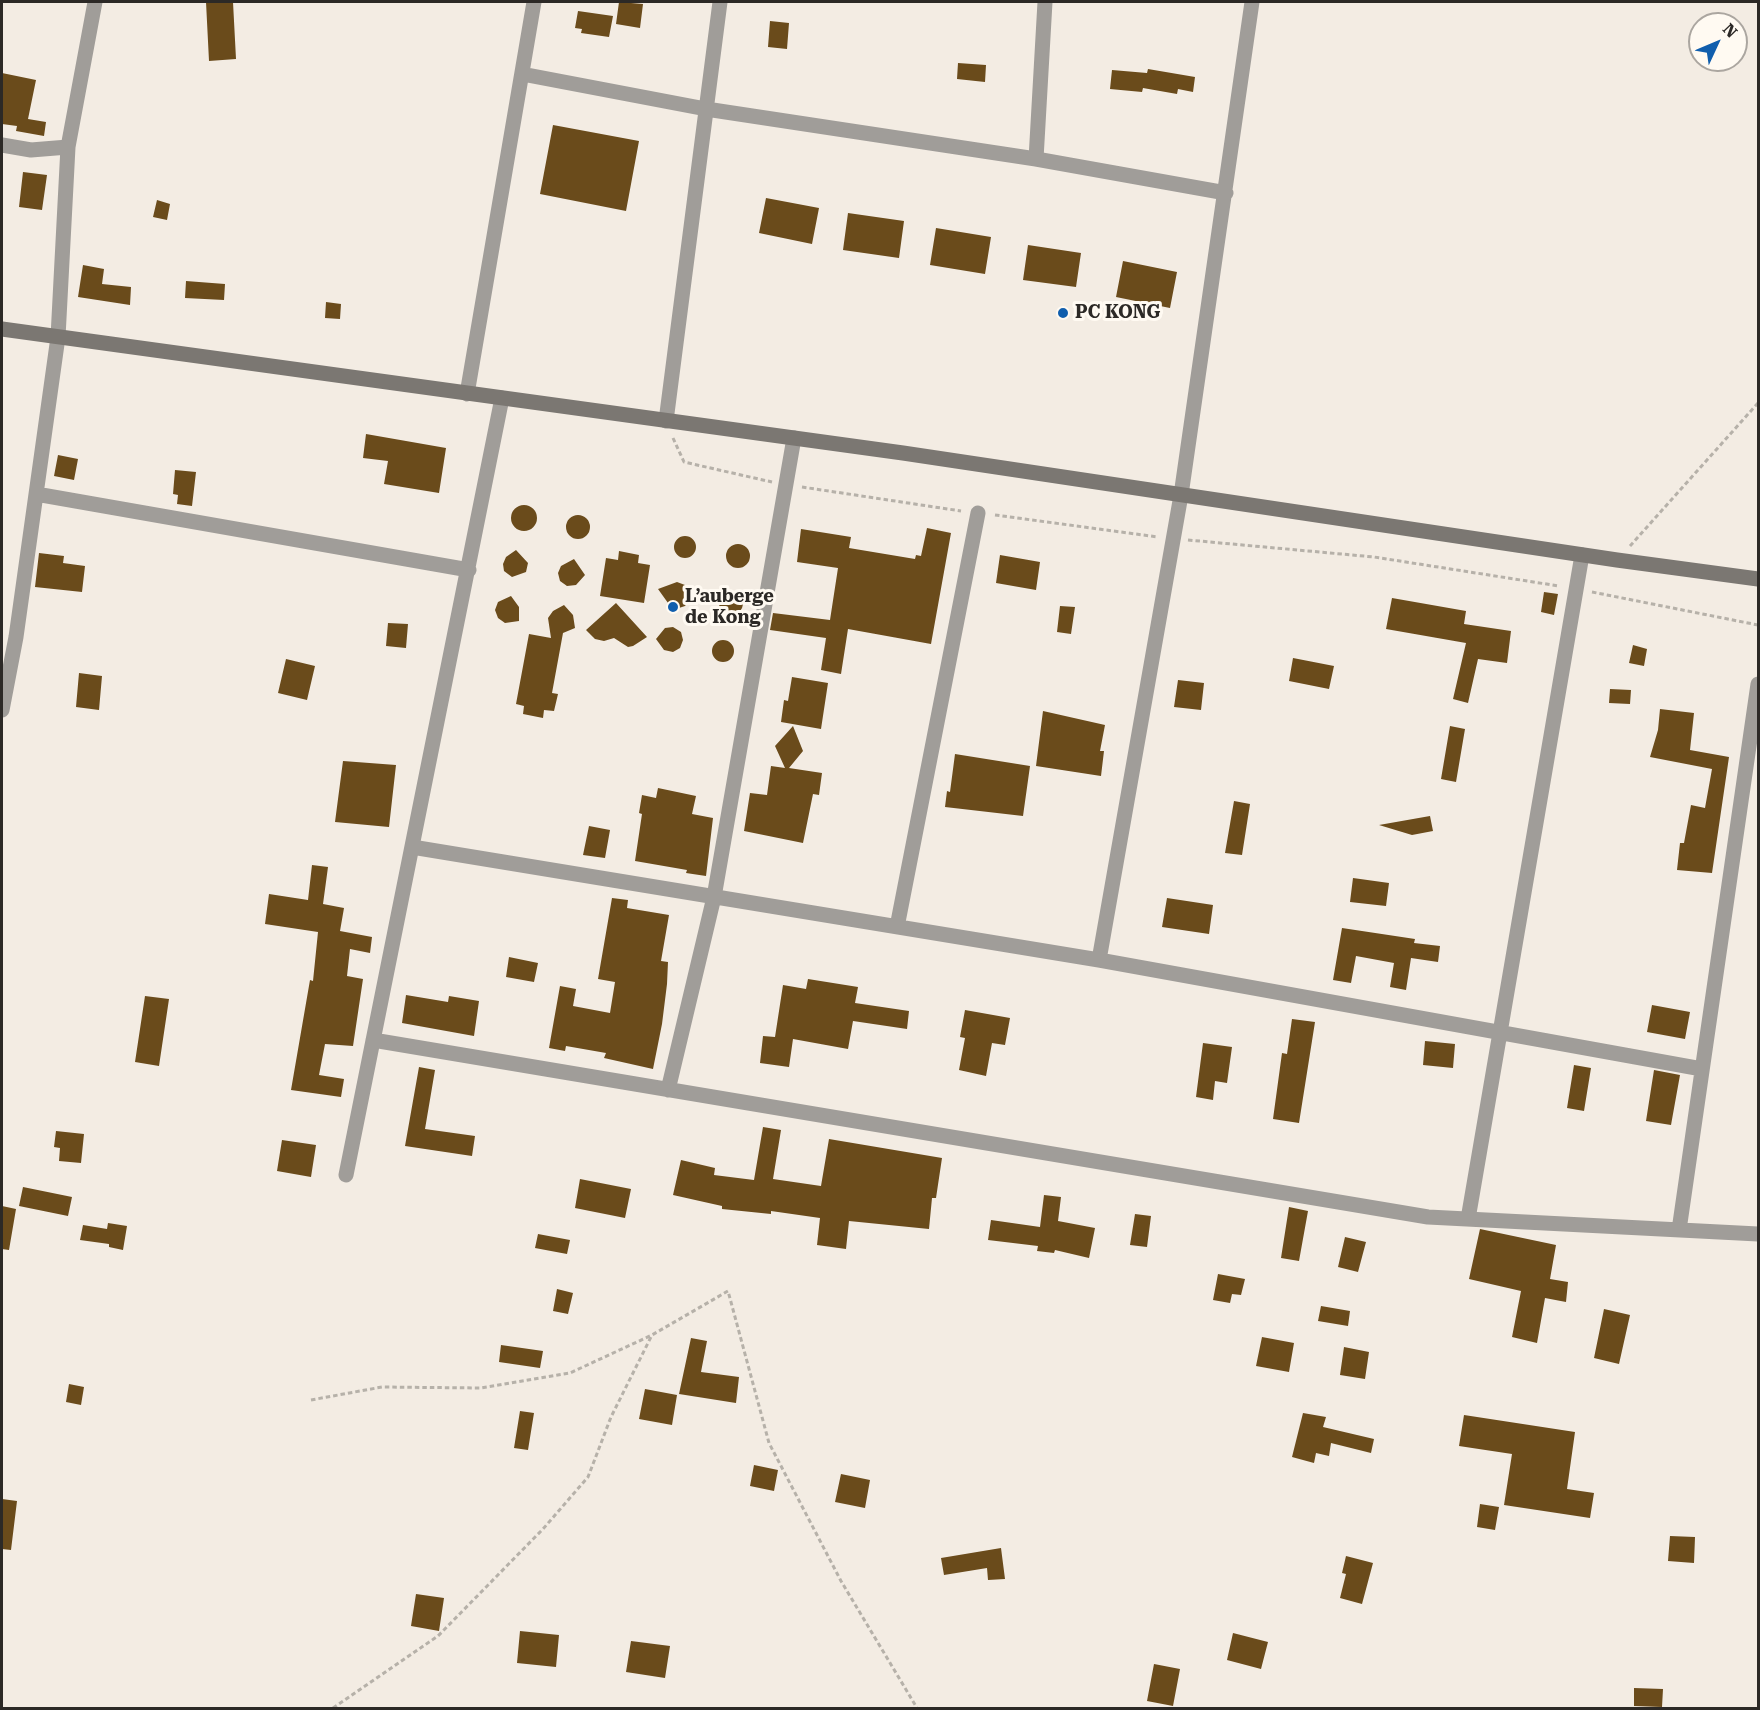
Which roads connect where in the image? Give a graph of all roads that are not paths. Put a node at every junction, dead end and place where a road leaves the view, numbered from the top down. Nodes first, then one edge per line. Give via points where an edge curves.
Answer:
1 (95, 2) edge
2 (534, 2) edge
3 (720, 2) edge
4 (1045, 2) edge
5 (1252, 2) edge
6 (522, 74) junction
7 (706, 109) junction
8 (2, 146) edge
9 (69, 147) junction
10 (1036, 159) junction
11 (1226, 193) junction
12 (2, 329) edge
13 (58, 337) junction
14 (467, 394) junction
15 (502, 398) junction
16 (666, 421) junction
17 (794, 438) junction
18 (36, 494) junction
19 (1181, 495) junction
20 (978, 513) road end
21 (1582, 555) junction
22 (469, 570) junction
23 (1758, 579) edge
24 (1758, 684) edge
25 (2, 710) edge
26 (412, 847) junction
27 (714, 897) junction
28 (897, 927) junction
29 (1099, 960) junction
30 (1500, 1034) junction
31 (373, 1040) junction
32 (1702, 1069) junction
33 (668, 1090) junction
34 (346, 1175) dead end
35 (1468, 1219) junction
36 (1679, 1230) junction
37 (1758, 1234) edge

1 - 9 street
2 - 6 street
3 - 7 street
4 - 10 street
5 - 11 street
6 - 7 street
6 - 14 street
7 - 10 street
7 - 16 street
8 - 9 street via 32,150
9 - 13 street
10 - 11 street
11 - 19 street
12 - 13 main road
13 - 14 main road
13 - 18 street
14 - 15 main road
15 - 16 main road
15 - 22 street
16 - 17 main road
17 - 19 main road
17 - 27 street
18 - 22 street
18 - 25 street
19 - 21 main road
19 - 29 street
20 - 28 street
21 - 23 main road
21 - 30 street
22 - 26 street
24 - 32 street
26 - 27 street
26 - 31 street
27 - 28 street
27 - 33 street
28 - 29 street
29 - 30 street
30 - 32 street
30 - 35 street
31 - 33 street
31 - 34 street
32 - 36 street
33 - 35 street via 1428,1217
35 - 36 street
36 - 37 street

